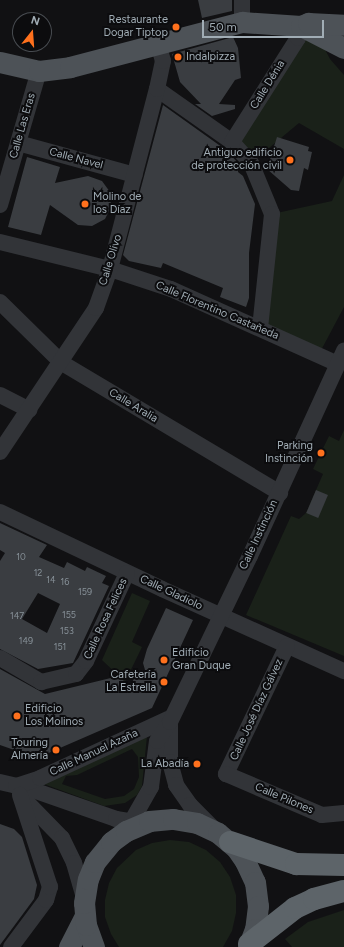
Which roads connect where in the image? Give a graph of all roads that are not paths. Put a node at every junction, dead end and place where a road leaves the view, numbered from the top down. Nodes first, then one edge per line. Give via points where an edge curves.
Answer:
1 (242, 0) edge
2 (242, 22) junction
3 (344, 25) edge
4 (301, 26) junction
5 (158, 44) junction
6 (344, 48) edge
7 (0, 62) edge
8 (39, 71) junction
9 (157, 89) junction
10 (232, 142) junction
11 (18, 143) junction
12 (135, 175) junction
13 (0, 205) edge
14 (0, 242) edge
15 (110, 269) junction
16 (0, 302) edge
17 (260, 328) junction
18 (341, 358) edge
19 (62, 363) junction
20 (0, 395) edge
21 (29, 410) junction
22 (0, 452) edge
23 (280, 492) junction
24 (0, 512) edge
25 (127, 573) junction
26 (220, 616) junction
27 (287, 646) junction
28 (0, 658) edge
29 (344, 671) edge
30 (171, 720) junction
31 (226, 774) joint
32 (9, 787) edge
33 (344, 813) edge
34 (133, 825) junction
35 (224, 837) junction
36 (344, 865) edge
37 (344, 891) edge
38 (84, 907) junction
39 (248, 946) edge
40 (11, 947) edge
41 (69, 947) edge
42 (94, 947) edge

1 - 2 street
2 - 4 main road
2 - 5 main road
3 - 4 main road via 308,23
4 - 6 main road
4 - 10 street, Calle Dénia via 298,38
5 - 8 main road via 70,67
5 - 9 street, Calle Olivo via 163,61
7 - 8 main road
8 - 11 street, Calle Las Eras
9 - 10 street
9 - 12 street, Calle Olivo
10 - 17 street via 251,163 272,214
11 - 12 street, Calle Navel
11 - 13 street, Calle Las Eras
12 - 15 street, Calle Olivo
14 - 15 street, Calle Florentino Castañeda
15 - 17 street, Calle Florentino Castañeda via 171,289
15 - 19 street, Calle Olivo via 96,308
16 - 19 street, Calle Aralia
17 - 18 street, Calle Florentino Castañeda
18 - 23 street, Calle Instinción
19 - 21 street, Calle Olivo
19 - 23 street, Calle Aralia
20 - 21 street
21 - 22 street, Calle Olivo
23 - 26 street, Calle Instinción
24 - 25 street, Calle Gladiolo
25 - 26 street, Calle Gladiolo
25 - 28 street, Calle Rosa Felices via 86,661 76,674 44,682
26 - 27 street, Calle Gladiolo
26 - 30 street, Calle Instinción
27 - 29 street, Calle Gladiolo
27 - 31 street, Calle José Díaz Gálvez
30 - 32 street, Calle Manuel Azaña via 40,778
30 - 34 street, Calle Instinción via 157,741 151,787
30 - 35 street, Calle Instinción via 170,762 176,785 194,810
31 - 33 street, Calle Pilones via 322,815
32 - 34 street
32 - 38 street via 62,838 74,863
32 - 40 street via 50,887 46,900
34 - 35 main road via 161,819 185,820
34 - 38 main road via 111,842 95,862 88,879
35 - 36 highway via 296,864
35 - 39 main road via 249,867 257,890 258,914
37 - 39 highway via 309,901 296,908
38 - 41 main road
38 - 42 main road

